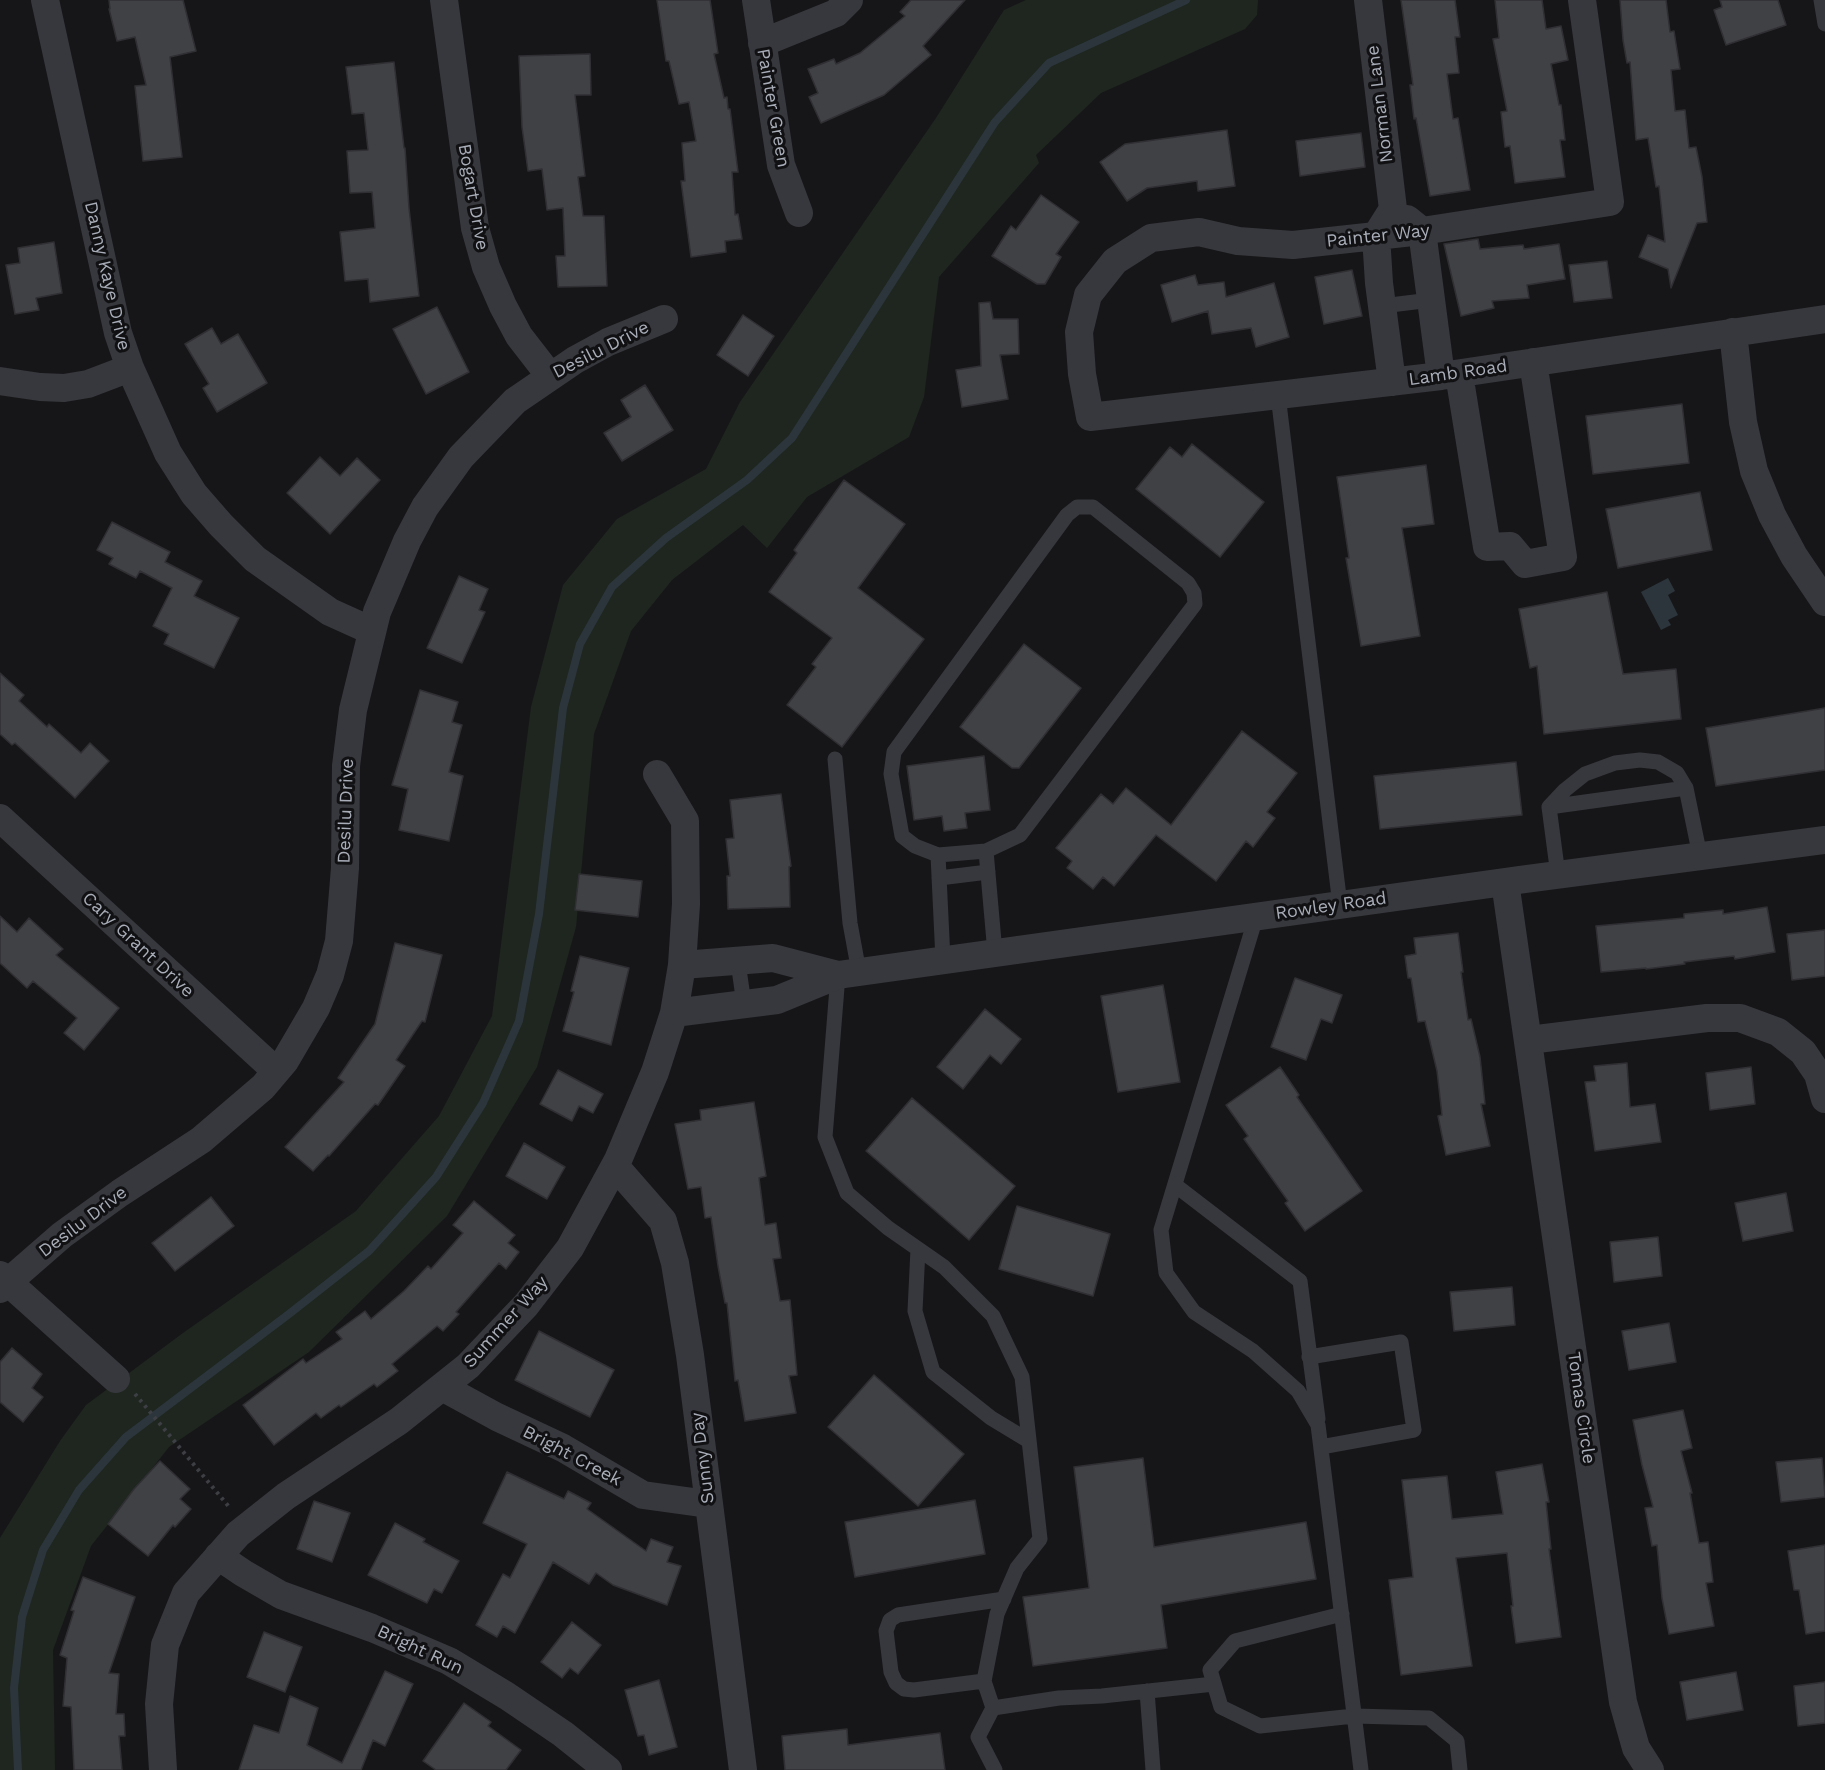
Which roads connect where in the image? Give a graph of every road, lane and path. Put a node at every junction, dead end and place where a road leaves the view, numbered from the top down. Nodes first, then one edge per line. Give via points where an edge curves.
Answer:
1 (45, 0) edge
2 (444, 0) edge
3 (756, 0) edge
4 (849, 0) edge
5 (1368, 0) edge
6 (1582, 0) edge
7 (1821, 0) edge
8 (1825, 24) edge
9 (762, 43) junction
10 (1393, 208) junction
11 (799, 213) dead end
12 (1422, 231) junction
13 (1376, 236) junction
14 (1431, 300) junction
15 (1382, 306) junction
16 (664, 319) dead end
17 (1825, 319) edge
18 (1733, 332) junction
19 (1533, 363) junction
20 (130, 368) junction
21 (1450, 375) junction
22 (550, 376) junction
23 (0, 381) edge
24 (1392, 382) junction
25 (1278, 395) junction
26 (1090, 417) joint
27 (1825, 602) edge
28 (372, 631) junction
29 (835, 759) dead end
30 (657, 774) dead end
31 (1686, 788) junction
32 (1549, 807) junction
33 (0, 818) edge
34 (1825, 840) edge
35 (986, 851) junction
36 (938, 855) junction
37 (1700, 856) junction
38 (988, 872) junction
39 (1558, 875) junction
40 (939, 878) junction
41 (1505, 882) junction
42 (1340, 905) junction
43 (1256, 916) junction
44 (994, 953) junction
45 (943, 960) junction
46 (738, 962) junction
47 (682, 965) junction
48 (848, 973) junction
49 (744, 1004) junction
50 (674, 1013) junction
51 (1529, 1040) junction
52 (276, 1071) junction
53 (1825, 1099) edge
54 (615, 1166) junction
55 (1175, 1185) junction
56 (918, 1250) junction
57 (2, 1281) edge
58 (1309, 1357) junction
59 (122, 1383) joint
60 (442, 1387) junction
61 (1318, 1425) junction
62 (1029, 1441) junction
63 (1321, 1447) junction
64 (708, 1504) junction
65 (245, 1527) junction
66 (218, 1556) junction
67 (1004, 1599) junction
68 (1342, 1614) junction
69 (984, 1682) junction
70 (1214, 1684) junction
71 (1147, 1691) junction
72 (993, 1708) junction
73 (1354, 1716) junction
74 (163, 1770) edge
75 (608, 1770) edge
76 (743, 1770) edge
77 (995, 1770) edge
78 (1153, 1770) edge
79 (1361, 1770) edge
80 (1460, 1770) edge
81 (1650, 1770) edge

1 - 20 street, Danny Kaye Drive via 118,333
2 - 22 street, Bogart Drive via 475,228 503,306 519,336
3 - 9 street, Painter Green
4 - 9 street via 836,14
5 - 10 street, Norman Lane
6 - 12 street, Painter Way via 1610,202
7 - 8 lane
9 - 11 street, Painter Green via 781,165
10 - 12 street
10 - 13 street
12 - 13 street, Painter Way
12 - 14 street
13 - 15 street
13 - 26 street, Painter Way via 1293,245 1238,241 1199,232 1151,237 1115,261 1088,295 1079,332
14 - 15 lane
14 - 21 street
15 - 24 street
16 - 22 street, Desilu Drive via 608,342
17 - 18 street, Lamb Road
18 - 19 street, Lamb Road
18 - 27 street via 1743,422 1754,471 1794,556
19 - 21 street, Lamb Road
19 - 21 street via 1563,557 1525,564 1510,546 1487,547
20 - 23 street via 88,384 64,388
20 - 28 street, Danny Kaye Drive via 168,453 194,494 221,525 255,559 302,593 330,612
21 - 24 street, Lamb Road
22 - 28 street, Desilu Drive via 515,401 461,457 425,507
24 - 25 street, Lamb Road
25 - 26 street, Lamb Road
25 - 42 lane
28 - 52 street, Desilu Drive via 353,710 346,766 345,868 339,941 316,1008
29 - 48 lane via 850,923
30 - 47 street, Summer Way via 685,821
31 - 32 lane
31 - 32 lane via 1677,773 1658,762 1615,763 1585,774
31 - 37 lane
32 - 39 lane
33 - 52 street, Cary Grant Drive
34 - 37 street, Rowley Road
35 - 36 lane
35 - 36 lane via 1020,835 1195,604 1188,582 1093,507 1077,507 1067,515 894,752 891,774 902,836
35 - 38 lane
36 - 40 lane
37 - 39 street, Rowley Road
38 - 40 lane
38 - 44 lane
39 - 41 street, Rowley Road
40 - 45 lane
41 - 42 street, Rowley Road
41 - 51 street, Tomas Circle
42 - 43 street, Rowley Road
43 - 44 street, Rowley Road
43 - 55 lane
44 - 45 street, Rowley Road
45 - 48 street, Rowley Road
46 - 47 street, Rowley Road
46 - 48 street, Rowley Road via 773,958
46 - 49 lane
47 - 50 street, Summer Way
48 - 49 street, Rowley Road via 777,1000
48 - 56 lane via 825,1137 847,1193
49 - 50 street, Rowley Road
50 - 54 street, Summer Way via 655,1072
51 - 53 street via 1707,1018 1740,1018 1778,1032 1803,1052 1818,1074
51 - 81 street, Tomas Circle via 1623,1702 1636,1748
52 - 57 street, Desilu Drive via 256,1094 201,1140 120,1193
54 - 60 street, Summer Way via 570,1248 526,1305 468,1366
54 - 64 street, Sunny Day via 663,1221 675,1263
55 - 58 lane via 1300,1281
55 - 61 lane via 1161,1230 1166,1273 1194,1312 1253,1351 1298,1391
56 - 62 lane via 944,1267 993,1316 1022,1377
56 - 62 lane via 915,1311 933,1372 991,1418
57 - 59 street
58 - 61 lane
58 - 63 lane via 1401,1342 1414,1430
59 - 65 path
60 - 64 street, Bright Creek via 563,1448 643,1495
60 - 65 street, Summer Way
61 - 63 lane
62 - 67 lane via 1040,1539 1017,1568
63 - 68 lane
64 - 76 street, Sunny Day
65 - 66 street, Summer Way
66 - 74 street, Summer Way via 186,1593 165,1645 159,1704
66 - 75 street, Bright Run via 281,1595 449,1661 563,1734
67 - 69 lane via 997,1614
67 - 69 lane via 898,1615 890,1620 886,1631 891,1672 904,1689
68 - 70 lane via 1234,1641 1210,1670
68 - 73 lane
69 - 72 lane
70 - 71 lane
70 - 73 lane via 1221,1707 1260,1726
71 - 72 lane
71 - 78 lane
72 - 77 lane via 978,1737
73 - 79 lane
73 - 80 lane via 1429,1718 1457,1741

